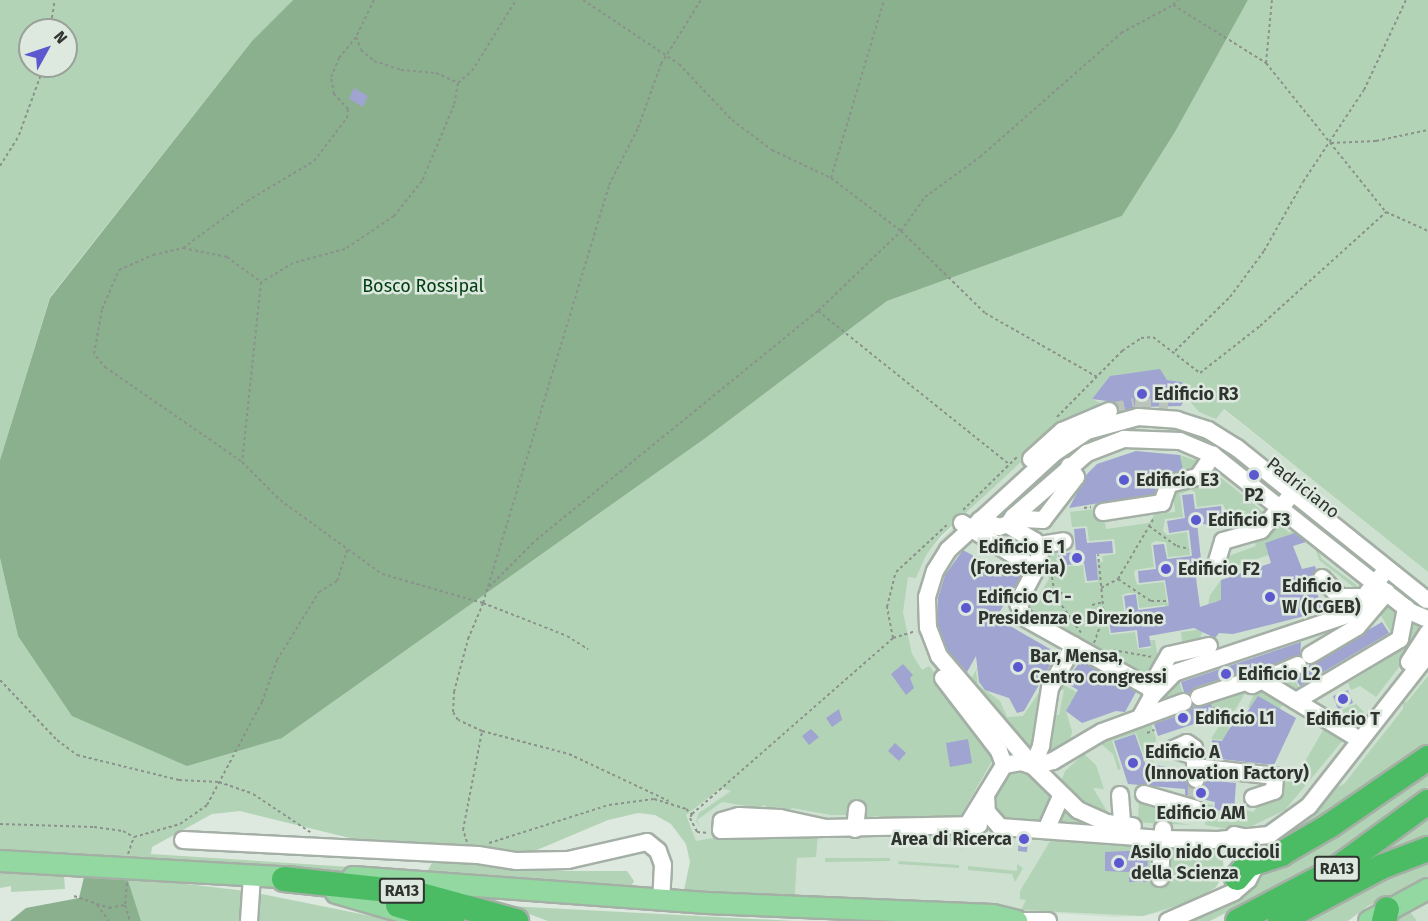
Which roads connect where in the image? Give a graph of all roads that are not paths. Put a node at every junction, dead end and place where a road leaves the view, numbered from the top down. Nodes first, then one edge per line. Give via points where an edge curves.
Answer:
1 (1168, 408) tunnel mouth
2 (1108, 411) tunnel mouth
3 (1213, 455) junction
4 (1069, 466) junction
5 (1296, 490) junction
6 (1281, 508) junction
7 (1103, 512) dead end
8 (970, 524) junction
9 (1008, 525) junction
10 (1064, 541) dead end
11 (1040, 545) junction
12 (1217, 561) dead end
13 (1391, 565) junction
14 (1043, 567) junction
15 (1322, 578) dead end
16 (925, 580) junction
17 (1381, 587) junction
18 (1428, 587) edge
19 (1364, 597) junction
20 (1428, 600) edge
21 (1406, 608) junction
22 (1427, 626) edge
23 (1074, 645) junction
24 (1209, 646) dead end
25 (1428, 654) edge
26 (1263, 681) junction
27 (955, 685) junction
28 (1151, 692) junction
29 (1290, 703) junction
30 (1144, 725) junction
31 (1356, 737) junction
32 (1080, 745) junction
33 (1428, 758) edge
34 (1004, 765) junction
35 (1034, 765) junction
36 (1195, 767) dead end
37 (1058, 793) junction
38 (1144, 794) dead end
39 (986, 795) junction
40 (1119, 795) dead end
41 (1253, 798) dead end
42 (1428, 802) edge
43 (856, 809) dead end
44 (968, 824) junction
45 (1000, 827) junction
46 (855, 829) junction
47 (721, 830) road end
48 (1046, 830) junction
49 (1124, 831) junction
50 (1162, 834) junction
51 (1198, 834) junction
52 (1242, 837) junction
53 (183, 840) dead end
54 (1428, 849) edge
55 (0, 861) edge
56 (1245, 870) junction
57 (252, 876) junction
58 (1160, 878) dead end
59 (284, 879) junction
60 (1428, 889) edge
61 (661, 900) junction
62 (1217, 901) junction
63 (1380, 917) edge
64 (950, 919) edge
65 (249, 921) edge
66 (432, 921) edge
67 (452, 921) edge
68 (516, 921) edge
69 (1019, 921) edge
70 (1048, 921) edge
71 (1168, 921) edge
72 (1238, 921) edge
73 (1280, 921) edge

1 - 5 street, Padriciano via 1229,430
2 - 8 street via 1062,431
3 - 4 street via 1180,441 1134,438 1112,442
3 - 6 street
3 - 7 street via 1198,477 1173,481 1165,499
4 - 9 street
4 - 9 street via 1076,477 1043,520 1023,519
5 - 6 street
5 - 8 street via 1208,430 1177,420 1138,417 1104,424 1070,441
5 - 13 street, Padriciano
6 - 12 street via 1261,530 1222,541
6 - 17 street
8 - 9 street
8 - 14 street
8 - 16 street
9 - 11 street
10 - 11 street
11 - 14 street
13 - 17 street
13 - 18 street, Padriciano
13 - 20 street
14 - 23 street via 1018,603 1023,617
15 - 19 street via 1340,597
16 - 27 street via 928,628
16 - 27 street via 916,595 918,631 931,662
17 - 19 street
17 - 21 street
17 - 26 street via 1357,627
19 - 28 street via 1350,614 1174,673
20 - 22 street
21 - 22 street
21 - 29 street via 1400,639
22 - 31 street
23 - 28 street
23 - 35 street via 1050,688
24 - 28 street via 1169,655
25 - 31 street
26 - 29 street
26 - 30 street via 1252,685 1245,682 1192,700
27 - 34 street via 999,751
27 - 35 street
28 - 30 street
29 - 31 street
30 - 32 street
31 - 52 street via 1293,808
32 - 35 street via 1053,761
32 - 37 street via 1058,769
33 - 56 highway via 1329,826
34 - 35 street
34 - 39 street
35 - 37 street
36 - 41 street via 1275,776 1274,791
37 - 48 street
37 - 49 street via 1092,818
38 - 51 street via 1196,803
39 - 44 street
39 - 45 street via 987,812
40 - 49 street
42 - 72 highway, RA13 via 1335,870
43 - 46 street
44 - 45 street
44 - 46 street
45 - 48 street
46 - 47 street
48 - 49 street
49 - 50 street
50 - 51 street
50 - 58 street
51 - 52 street
52 - 56 street
52 - 56 street
53 - 61 street via 553,861 647,842 658,851 663,865
54 - 73 highway, RA13 via 1381,867
55 - 57 main road
56 - 62 street
56 - 62 street via 1248,880
57 - 59 main road
57 - 65 street
59 - 61 main road via 367,876
59 - 66 main road
59 - 67 highway, RA13 via 372,897
59 - 68 highway, RA13 via 414,893
60 - 63 main road
61 - 64 main road
62 - 71 street
64 - 69 main road via 993,915
69 - 70 street

